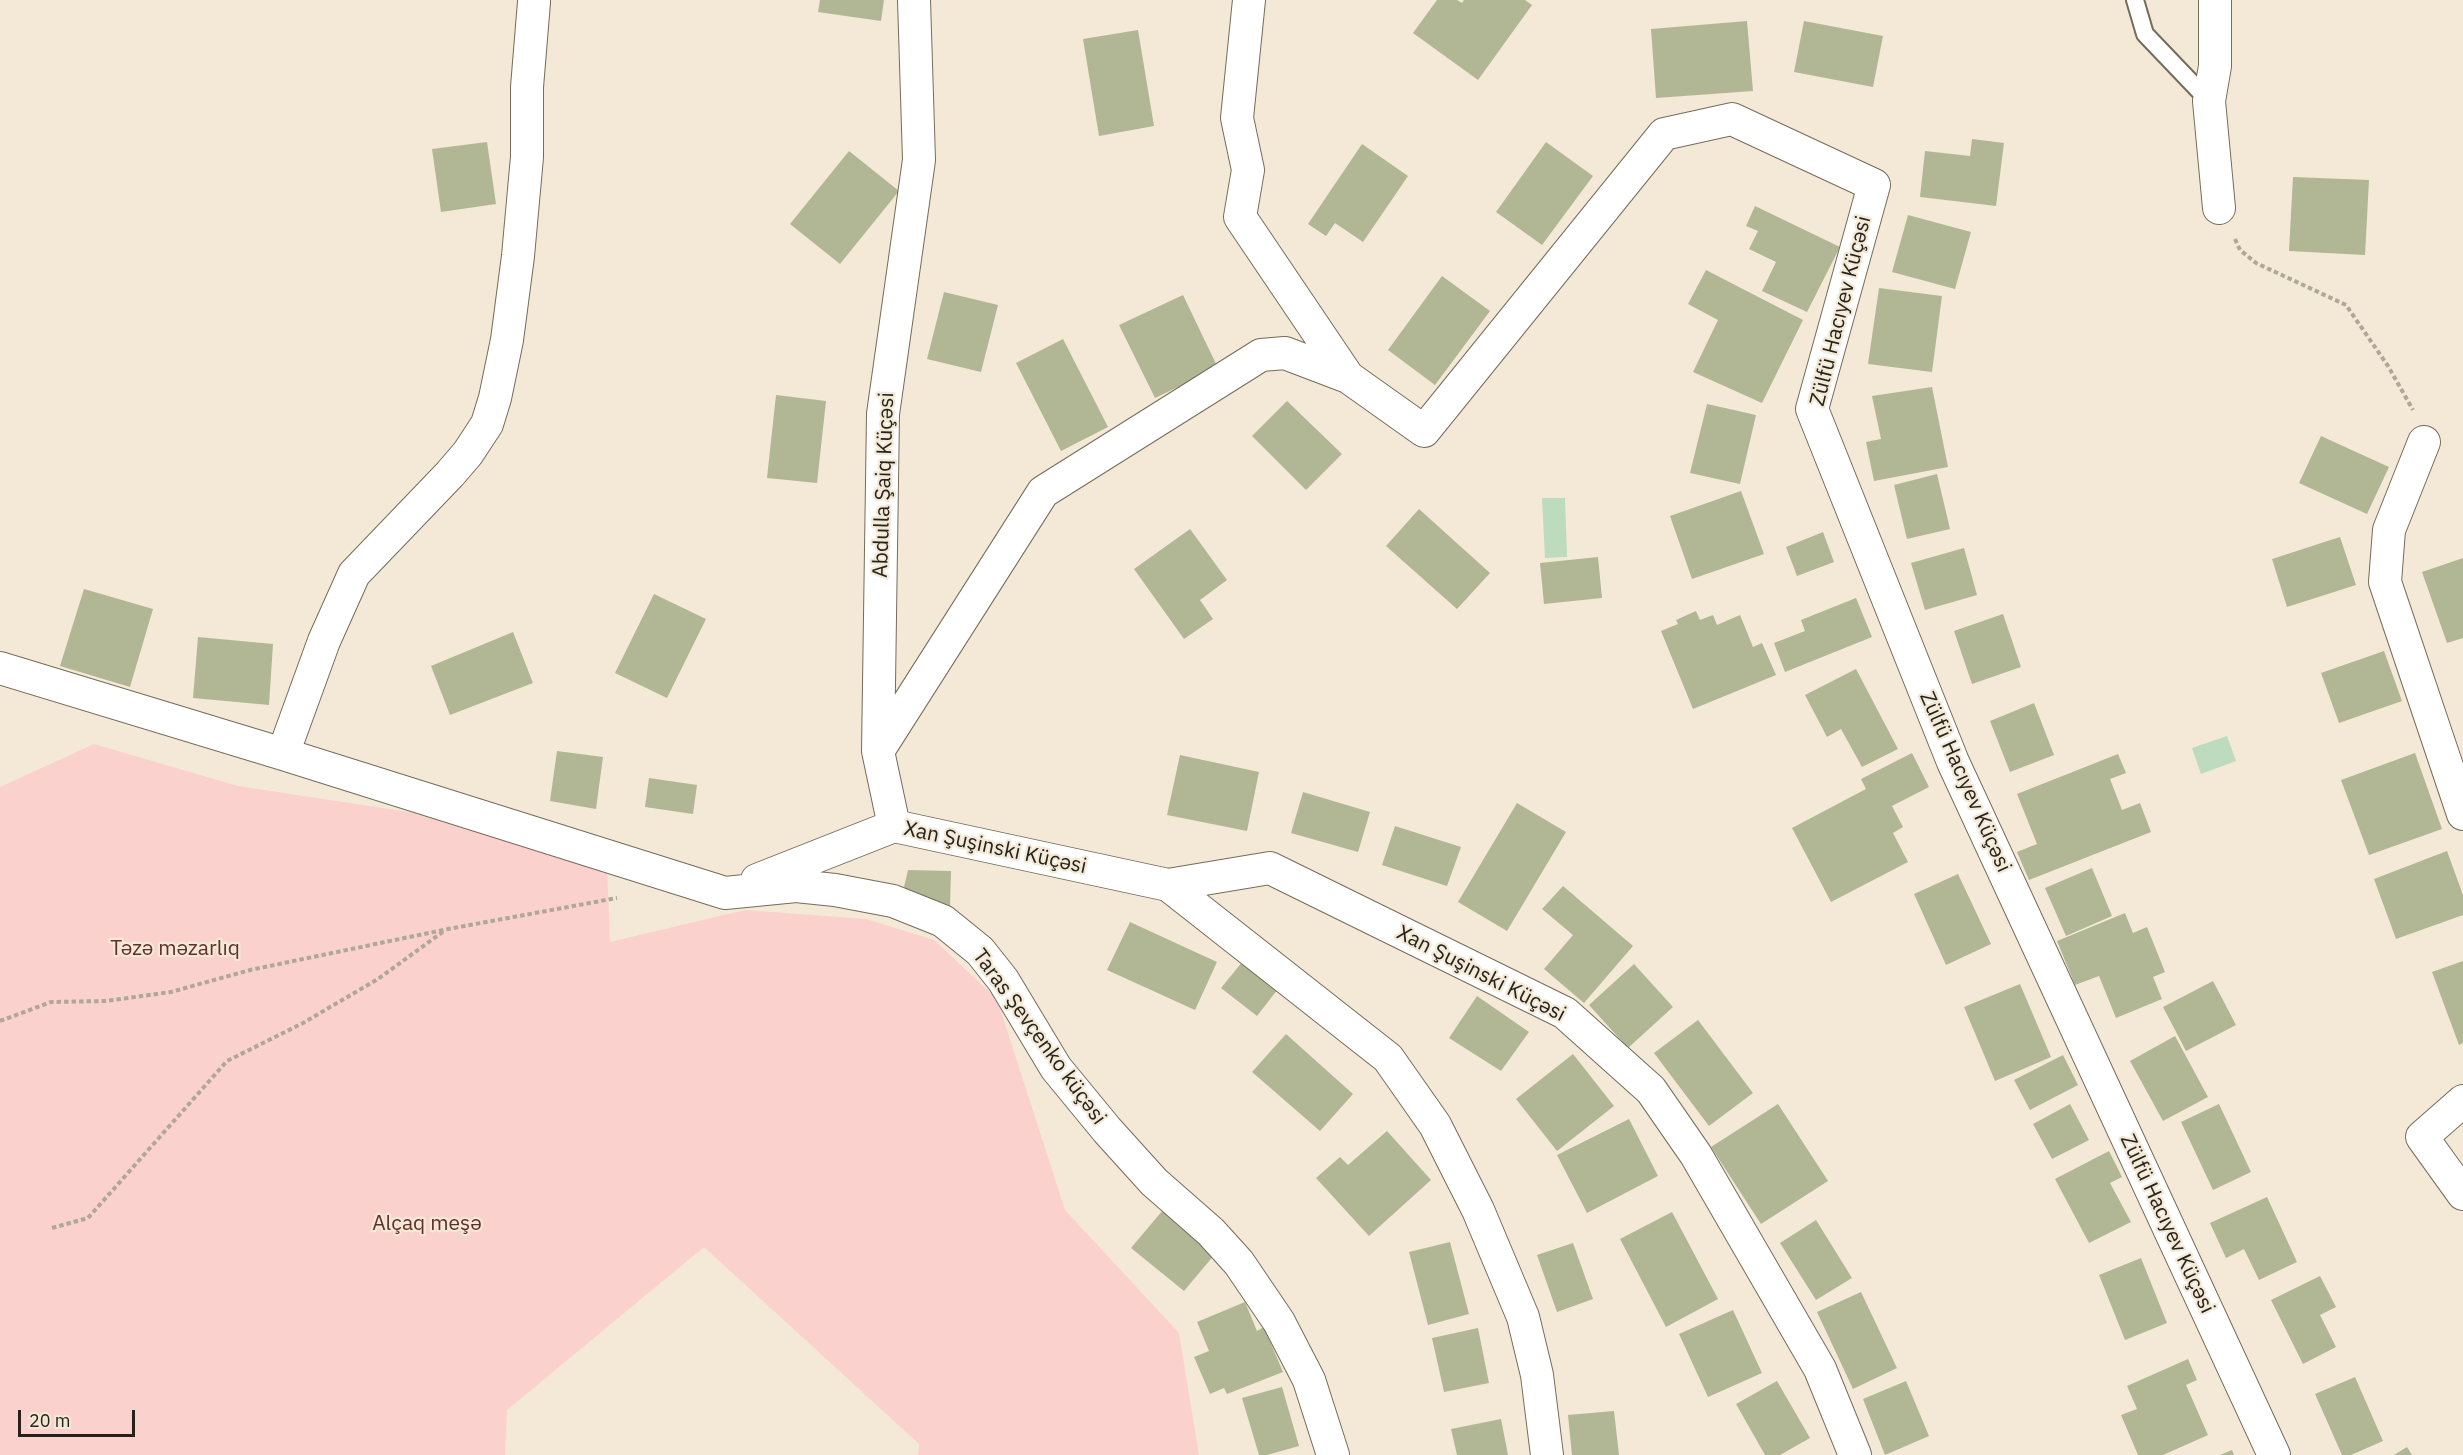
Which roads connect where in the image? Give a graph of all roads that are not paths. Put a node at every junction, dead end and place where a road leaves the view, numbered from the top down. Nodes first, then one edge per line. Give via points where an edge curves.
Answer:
1 (914, 0) edge
2 (1250, 0) edge
3 (2135, 0) edge
4 (2215, 0) edge
5 (534, 2) dead end
6 (2209, 101) junction
7 (2219, 208) road end
8 (1348, 377) junction
9 (2424, 442) road end
10 (0, 668) edge
11 (879, 751) junction
12 (283, 754) junction
13 (2463, 814) edge
14 (894, 826) junction
15 (1168, 885) junction
16 (725, 893) junction
17 (2463, 1101) edge
18 (2463, 1194) edge
19 (1333, 1455) edge
20 (1547, 1455) edge
21 (1855, 1455) edge
22 (2274, 1455) edge

1 - 11 street, Abdulla Şaiq Küçəsi via 919,160 883,414
2 - 8 street, Zülfü Hacıyev Küçəsi via 1237,118 1248,170 1240,217
3 - 6 lane via 2145,34
4 - 6 street via 2215,66
5 - 12 street via 518,256 507,340 487,424 450,474 354,574 324,641
6 - 7 street
8 - 11 street via 1285,353 1261,355 1043,492
8 - 22 street, Zülfü Hacıyev Küçəsi via 1424,431 1664,134 1732,119 1874,185 1812,409 1953,762
9 - 13 street via 2389,530 2385,582
10 - 12 street
11 - 14 street, Abdulla Şaiq Küçəsi
12 - 16 street
14 - 15 street, Xan Şuşinski Küçəsi
14 - 16 street, Xan Şuşinski Küçəsi
15 - 20 street, Xan Şuşinski Küçəsi via 1388,1058 1435,1125 1478,1210 1523,1317 1537,1375
15 - 21 street, Xan Şuşinski Küçəsi via 1270,868 1565,1013 1651,1090 1696,1155 1820,1369
16 - 19 street, Taras Şevçenko küçəsi via 796,886 893,901 943,921 980,951 1003,980 1056,1068 1107,1130 1154,1182 1211,1232 1239,1263 1279,1322 1309,1380
17 - 18 street via 2422,1137

